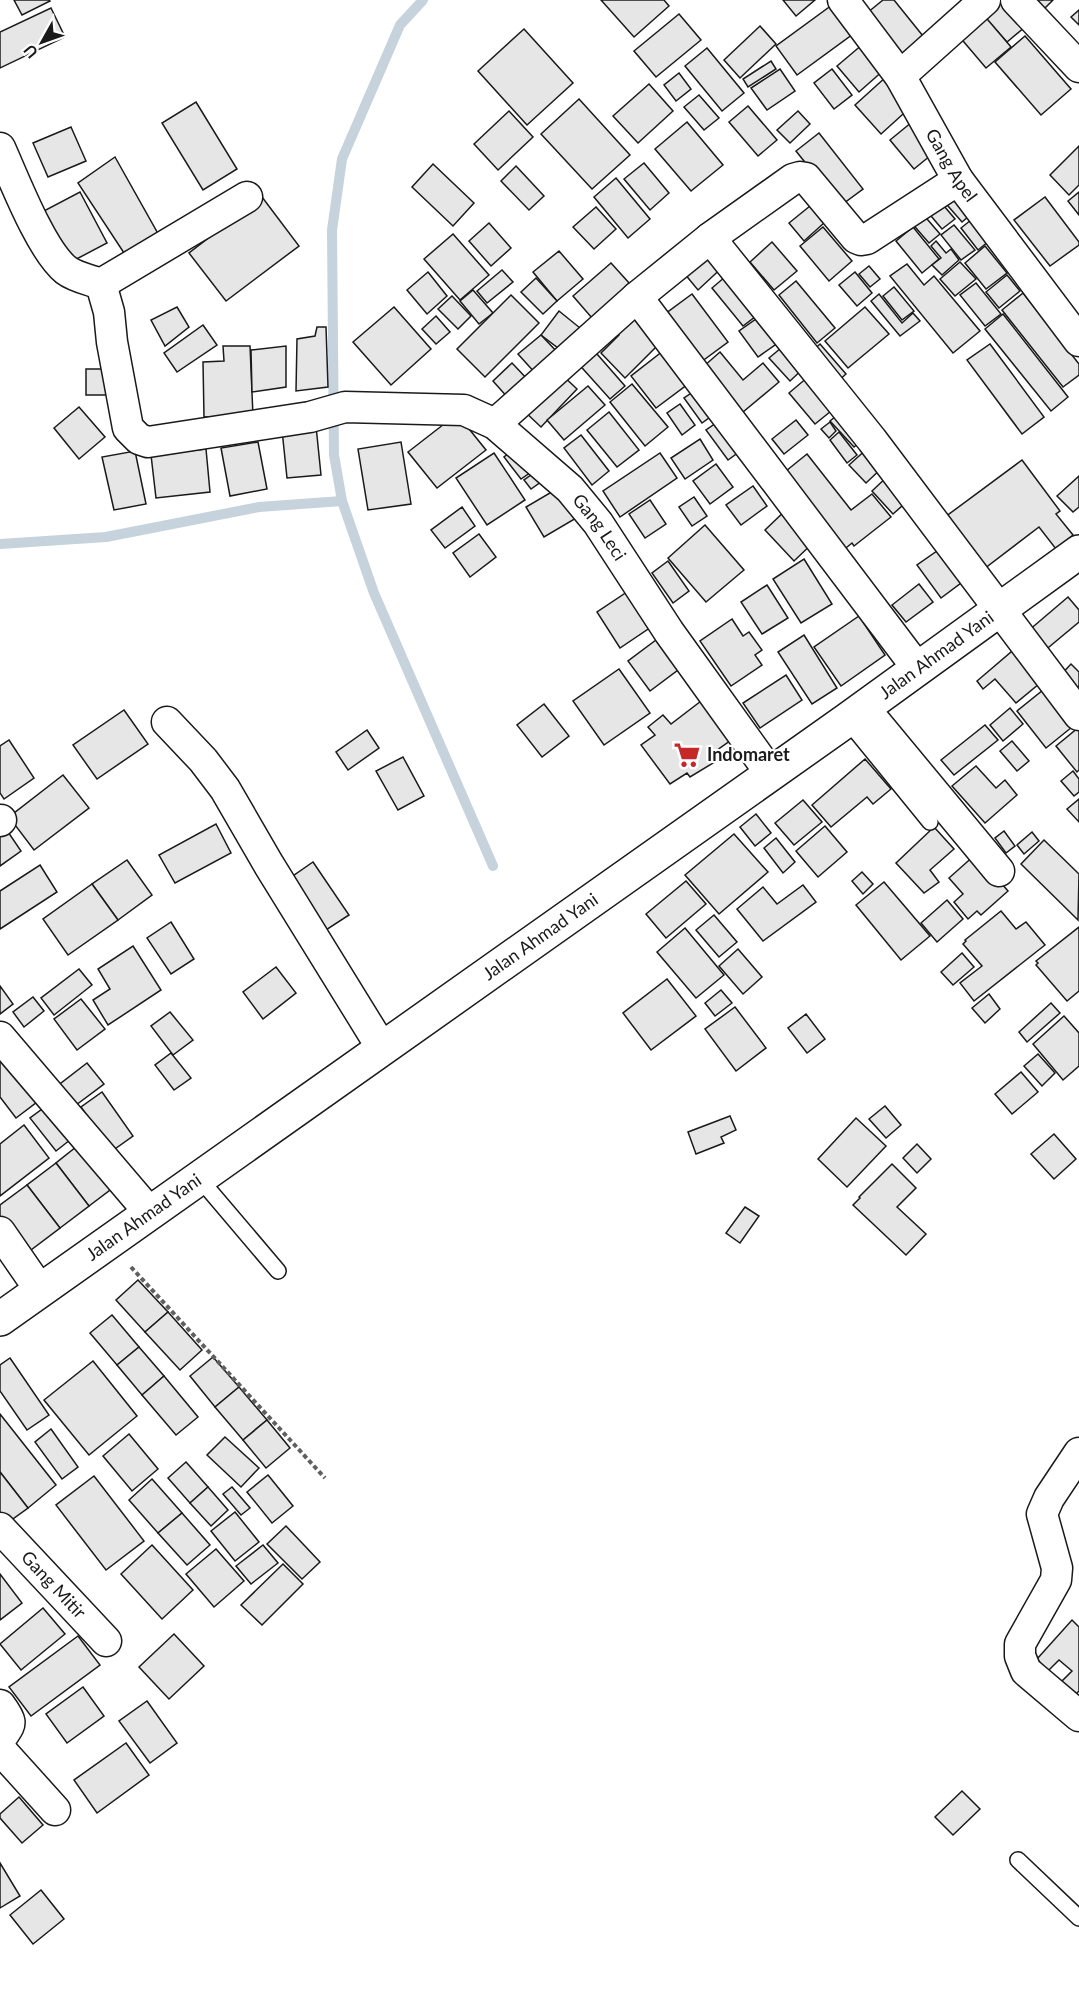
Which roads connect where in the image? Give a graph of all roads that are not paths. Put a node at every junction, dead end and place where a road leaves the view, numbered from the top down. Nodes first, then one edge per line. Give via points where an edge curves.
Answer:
1 (843, 0) edge
2 (985, 0) edge
3 (1016, 0) edge
4 (1079, 67) edge
5 (900, 76) junction
6 (0, 148) edge
7 (958, 180) junction
8 (247, 197) dead end
9 (710, 238) junction
10 (101, 284) junction
11 (636, 297) junction
12 (1079, 341) edge
13 (495, 424) junction
14 (1079, 553) edge
15 (999, 610) junction
16 (918, 669) junction
17 (855, 714) junction
18 (1079, 715) edge
19 (167, 722) dead end
20 (771, 774) junction
21 (930, 822) dead end
22 (999, 871) dead end
23 (0, 1037) edge
24 (382, 1048) junction
25 (199, 1178) junction
26 (150, 1213) junction
27 (0, 1232) edge
28 (278, 1272) dead end
29 (40, 1290) junction
30 (0, 1319) edge
31 (1079, 1453) edge
32 (0, 1528) edge
33 (106, 1641) dead end
34 (0, 1705) edge
35 (1079, 1716) edge
36 (0, 1740) edge
37 (0, 1749) edge
38 (55, 1810) dead end
39 (1018, 1860) dead end
40 (1079, 1918) edge

1 - 5 street, Gang Apel
2 - 5 street
3 - 4 street
5 - 7 street, Gang Apel
6 - 10 street via 54,259 68,272
7 - 9 street via 861,240 806,178 800,177
7 - 12 street, Gang Apel
8 - 10 street
9 - 11 street
9 - 15 street via 872,440
10 - 13 street, Gang Leci via 128,428 139,440 147,442 310,417 345,406 464,410
11 - 13 street
11 - 16 street
13 - 20 street, Gang Leci via 570,489 598,523 669,632
14 - 15 main road, Jalan Ahmad Yani
15 - 16 main road, Jalan Ahmad Yani
15 - 18 street
16 - 17 main road, Jalan Ahmad Yani
17 - 20 main road, Jalan Ahmad Yani
17 - 21 lane
17 - 22 street
19 - 24 street via 225,789
20 - 24 main road, Jalan Ahmad Yani
23 - 26 street
24 - 25 main road, Jalan Ahmad Yani
25 - 26 main road, Jalan Ahmad Yani
25 - 28 lane
26 - 29 main road, Jalan Ahmad Yani
27 - 29 street
29 - 30 main road, Jalan Ahmad Yani
31 - 35 street via 1048,1498 1042,1514 1057,1568 1056,1580 1020,1644 1020,1656 1026,1671
32 - 33 street, Gang Mitir
34 - 36 street via 10,1723
37 - 38 street
39 - 40 lane

